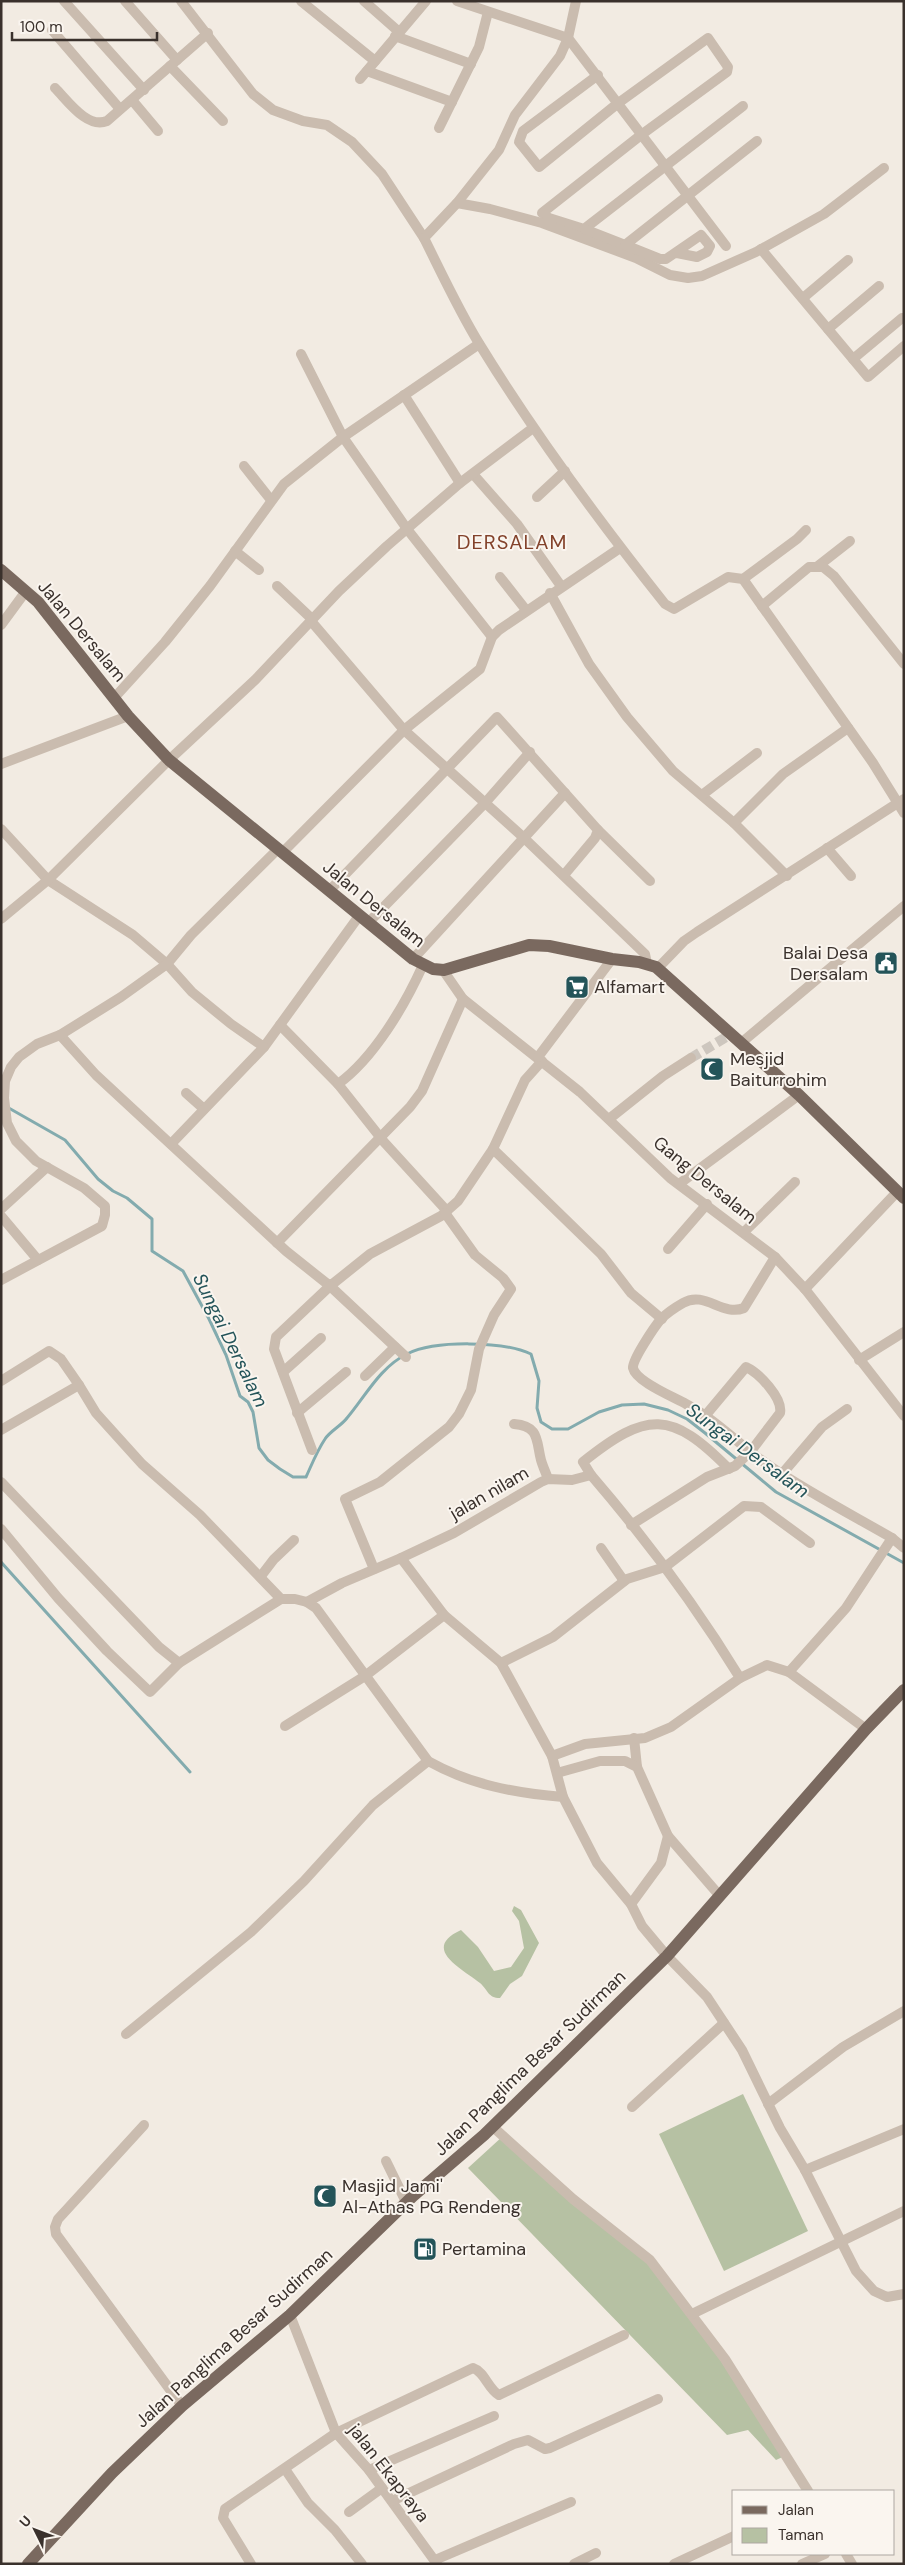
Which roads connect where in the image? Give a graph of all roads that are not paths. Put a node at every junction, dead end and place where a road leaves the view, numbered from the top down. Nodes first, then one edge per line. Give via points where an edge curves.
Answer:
1 (64, 1) edge
2 (125, 1) edge
3 (182, 1) edge
4 (301, 1) edge
5 (364, 1) edge
6 (426, 1) edge
7 (457, 1) edge
8 (576, 1) edge
9 (488, 12) junction
10 (52, 30) dead end
11 (208, 33) junction
12 (397, 33) junction
13 (568, 38) junction
14 (375, 61) junction
15 (174, 63) junction
16 (471, 64) junction
17 (598, 75) junction
18 (55, 88) dead end
19 (144, 90) junction
20 (132, 100) junction
21 (452, 102) junction
22 (618, 104) junction
23 (743, 106) dead end
24 (120, 109) junction
25 (223, 121) dead end
26 (439, 128) dead end
27 (158, 130) dead end
28 (640, 136) junction
29 (757, 141) dead end
30 (663, 166) junction
31 (884, 168) dead end
32 (686, 196) junction
33 (457, 203) junction
34 (584, 229) junction
35 (424, 238) junction
36 (625, 245) junction
37 (726, 246) dead end
38 (761, 249) junction
39 (677, 253) dead end
40 (848, 260) dead end
41 (879, 286) dead end
42 (803, 298) junction
43 (902, 318) dead end
44 (828, 329) junction
45 (479, 344) junction
46 (904, 346) edge
47 (301, 354) dead end
48 (853, 359) junction
49 (404, 395) junction
50 (533, 428) junction
51 (343, 437) junction
52 (244, 466) dead end
53 (565, 471) junction
54 (473, 474) junction
55 (460, 483) junction
56 (537, 497) dead end
57 (270, 500) junction
58 (407, 528) junction
59 (806, 530) dead end
60 (850, 541) dead end
61 (620, 548) junction
62 (235, 550) junction
63 (818, 566) junction
64 (1, 570) edge
65 (260, 570) dead end
66 (500, 577) dead end
67 (743, 579) junction
68 (277, 586) dead end
69 (560, 586) junction
70 (26, 591) junction
71 (550, 593) junction
72 (762, 606) junction
73 (526, 610) junction
74 (312, 620) junction
75 (1, 625) edge
76 (492, 637) junction
77 (904, 664) edge
78 (115, 697) junction
79 (128, 716) junction
80 (848, 728) junction
81 (404, 730) junction
82 (530, 752) junction
83 (756, 752) dead end
84 (169, 760) junction
85 (1, 764) edge
86 (447, 769) junction
87 (565, 794) junction
88 (702, 795) junction
89 (900, 801) edge
90 (485, 803) junction
91 (904, 814) edge
92 (734, 823) junction
93 (1, 829) edge
94 (598, 830) junction
95 (523, 837) junction
96 (827, 848) junction
97 (280, 851) junction
98 (564, 876) junction
99 (786, 876) junction
100 (851, 876) dead end
101 (48, 880) junction
102 (650, 881) dead end
103 (329, 891) junction
104 (904, 906) edge
105 (1, 919) edge
106 (363, 919) junction
107 (612, 959) junction
108 (418, 962) junction
109 (167, 964) junction
110 (652, 966) junction
111 (443, 970) junction
112 (463, 999) junction
113 (280, 1025) junction
114 (60, 1035) junction
115 (733, 1038) junction
116 (264, 1046) junction
117 (691, 1058) tunnel mouth
118 (540, 1059) junction
119 (338, 1084) junction
120 (186, 1092) dead end
121 (799, 1096) junction
122 (204, 1109) junction
123 (609, 1119) junction
124 (382, 1138) junction
125 (171, 1144) junction
126 (493, 1149) junction
127 (47, 1167) junction
128 (795, 1182) dead end
129 (679, 1184) junction
130 (901, 1195) edge
131 (707, 1204) junction
132 (1, 1209) edge
133 (446, 1212) junction
134 (1, 1216) edge
135 (744, 1232) junction
136 (277, 1243) junction
137 (668, 1249) dead end
138 (775, 1257) junction
139 (38, 1260) junction
140 (1, 1280) edge
141 (330, 1286) junction
142 (805, 1289) junction
143 (662, 1319) junction
144 (904, 1332) edge
145 (320, 1338) dead end
146 (395, 1348) junction
147 (406, 1358) dead end
148 (859, 1360) junction
149 (283, 1372) junction
150 (346, 1372) dead end
151 (365, 1376) dead end
152 (1, 1381) edge
153 (79, 1385) junction
154 (847, 1409) dead end
155 (297, 1413) junction
156 (705, 1416) junction
157 (904, 1416) edge
158 (514, 1424) dead end
159 (1, 1430) edge
160 (312, 1450) dead end
161 (748, 1454) junction
162 (732, 1467) junction
163 (782, 1474) junction
164 (591, 1475) junction
165 (548, 1479) junction
166 (1, 1482) edge
167 (631, 1525) junction
168 (1, 1529) edge
169 (294, 1540) dead end
170 (810, 1543) dead end
171 (889, 1544) junction
172 (601, 1548) dead end
173 (904, 1548) edge
174 (401, 1558) junction
175 (665, 1567) junction
176 (374, 1569) junction
177 (261, 1576) junction
178 (624, 1581) junction
179 (282, 1599) junction
180 (307, 1602) junction
181 (444, 1615) junction
182 (179, 1663) junction
183 (501, 1663) junction
184 (788, 1672) junction
185 (365, 1676) junction
186 (740, 1678) junction
187 (904, 1690) edge
188 (285, 1726) dead end
189 (866, 1729) junction
190 (634, 1738) junction
191 (552, 1756) junction
192 (428, 1762) junction
193 (637, 1767) junction
194 (557, 1772) junction
195 (564, 1797) junction
196 (668, 1836) junction
197 (719, 1895) junction
198 (631, 1904) junction
199 (667, 1956) junction
200 (904, 2011) edge
201 (724, 2023) junction
202 (126, 2034) dead end
203 (768, 2104) junction
204 (632, 2107) dead end
205 (144, 2125) dead end
206 (493, 2127) junction
207 (904, 2129) edge
208 (386, 2161) dead end
209 (805, 2170) junction
210 (406, 2202) junction
211 (904, 2210) edge
212 (842, 2242) junction
213 (904, 2294) edge
214 (692, 2314) junction
215 (290, 2315) junction
216 (624, 2335) dead end
217 (658, 2399) dead end
218 (182, 2406) junction
219 (494, 2416) dead end
220 (336, 2433) junction
221 (285, 2469) junction
222 (369, 2470) junction
223 (382, 2488) junction
224 (807, 2490) edge
225 (392, 2501) junction
226 (571, 2502) dead end
227 (349, 2512) dead end
228 (732, 2537) edge
229 (596, 2553) dead end
230 (823, 2555) edge
231 (436, 2562) edge
232 (28, 2564) edge
233 (250, 2564) edge
234 (362, 2564) edge
235 (574, 2564) edge
236 (674, 2564) edge
237 (802, 2564) edge

1 - 19 street
2 - 15 street
3 - 11 street
4 - 14 street
5 - 12 street
6 - 12 street
7 - 9 street
8 - 13 street
9 - 13 street
9 - 16 street
10 - 24 street
11 - 15 street
11 - 35 street via 253,94 273,110 303,121 327,125 352,142 382,174
12 - 14 street
12 - 16 street
13 - 17 street
13 - 33 street via 560,56 515,115 500,150
14 - 21 street via 364,75
15 - 19 street
15 - 25 street
16 - 21 street
17 - 22 street
17 - 22 street via 523,131 520,142 539,168
18 - 24 street via 94,123 107,121
19 - 20 street
20 - 24 street
20 - 27 street
21 - 26 street
22 - 28 street
22 - 28 street via 708,38 728,67 727,72
23 - 30 street
28 - 30 street
28 - 34 street via 542,213
29 - 32 street
30 - 32 street
30 - 34 street
31 - 38 street via 824,214
32 - 36 street
32 - 37 street
33 - 35 street
33 - 38 street via 542,223 636,258 670,275 688,278 702,276
34 - 36 street
35 - 45 street
36 - 39 street via 660,259
38 - 42 street
40 - 42 street
41 - 44 street
42 - 44 street
43 - 48 street
44 - 48 street
45 - 49 street
45 - 50 street
46 - 48 street via 868,377
47 - 51 street
49 - 51 street
49 - 55 street
50 - 53 street
50 - 54 street
51 - 57 street via 299,471
51 - 58 street
52 - 57 street
53 - 56 street
53 - 61 street
54 - 55 street
54 - 69 street via 517,524
55 - 58 street
57 - 62 street
58 - 74 street via 339,590
58 - 76 street
59 - 67 street
60 - 63 street
61 - 67 street via 665,604 674,608 728,577
61 - 69 street
62 - 65 street
62 - 78 street via 165,642
63 - 72 street via 806,569
63 - 77 street via 826,568 834,576
64 - 70 main road, Jalan Dersalam
66 - 73 street
67 - 72 street
68 - 74 street
69 - 71 street
70 - 75 street
70 - 78 main road, Jalan Dersalam
71 - 73 street
71 - 88 street via 590,664 627,717 673,771
72 - 80 street
73 - 76 street
74 - 81 street
74 - 84 street via 255,680
76 - 81 street via 480,669
78 - 79 main road, Jalan Dersalam
79 - 84 main road, Jalan Dersalam
79 - 85 street
80 - 89 street
80 - 92 street via 783,774
81 - 86 street
81 - 97 street
82 - 86 street via 497,717
82 - 87 street
82 - 90 street
83 - 88 street
84 - 97 main road, Jalan Dersalam
84 - 101 street
86 - 90 street
86 - 103 street
87 - 94 street
87 - 95 street
88 - 92 street
89 - 91 street
89 - 96 street
90 - 95 street
90 - 106 street
92 - 99 street
93 - 101 street
94 - 98 street
94 - 102 street
95 - 98 street
95 - 108 street
96 - 99 street
96 - 100 street
97 - 103 main road, Jalan Dersalam
97 - 109 street via 220,905
98 - 110 street via 645,954
99 - 110 street via 697,932
101 - 105 street
101 - 109 street via 132,935
103 - 106 main road, Jalan Dersalam
104 - 115 street
106 - 108 main road, Jalan Dersalam
106 - 113 street
107 - 110 main road
107 - 111 main road via 529,945
107 - 118 street
108 - 111 main road, Jalan Dersalam
108 - 119 street via 411,990 372,1050
109 - 114 street
109 - 116 street via 192,992 230,1024
110 - 115 main road
111 - 112 street, Gang Dersalam
112 - 118 street, Gang Dersalam
112 - 124 street via 422,1091
113 - 116 street
113 - 119 street
114 - 125 street via 96,1075
114 - 127 street via 37,1044 19,1057 5,1082 7,1124 16,1142
115 - 121 main road
116 - 122 street
117 - 123 street via 643,1090
118 - 123 street, Gang Dersalam
118 - 126 street via 516,1095
119 - 124 street
120 - 122 street
121 - 129 street
121 - 130 main road
122 - 125 street
123 - 129 street, Gang Dersalam
124 - 133 street
124 - 136 street
125 - 136 street
126 - 133 street via 458,1201
126 - 143 street via 601,1254 631,1293
127 - 132 street
127 - 139 street via 84,1188 105,1206 106,1215 102,1226
128 - 135 street
129 - 131 street, Gang Dersalam
130 - 142 street
131 - 135 street, Gang Dersalam
131 - 137 street
133 - 141 street via 370,1254
133 - 176 street via 475,1254 511,1289 494,1314 479,1349 471,1390 459,1414 442,1434 380,1482 345,1499
134 - 139 street
135 - 138 street, Gang Dersalam
136 - 141 street
138 - 142 street, Gang Dersalam
138 - 143 street via 744,1308 731,1311 694,1299
139 - 140 street
141 - 146 street
141 - 149 street via 276,1337 274,1349
142 - 148 street, Gang Dersalam
143 - 156 street via 635,1359 633,1368 649,1384
144 - 148 street
145 - 149 street
146 - 147 street
146 - 151 street
148 - 157 street, Gang Dersalam
149 - 155 street
150 - 155 street
152 - 153 street via 50,1351 61,1358
153 - 159 street
153 - 177 street via 96,1413 142,1464 200,1515
154 - 163 street via 822,1427
155 - 160 street
156 - 161 street
156 - 161 street via 742,1370 750,1369 773,1394 781,1410
158 - 165 street via 529,1428 535,1434
161 - 162 street
161 - 163 street
162 - 164 street via 690,1435 670,1424 653,1422 603,1446 584,1462
162 - 167 street via 707,1477
163 - 171 street
164 - 165 street, jalan nilam via 572,1480
164 - 167 street
165 - 174 street, jalan nilam via 518,1493 454,1533
166 - 182 street via 159,1647
167 - 175 street
168 - 182 street via 64,1604 150,1692
169 - 177 street
170 - 175 street via 761,1507 744,1506
171 - 173 street
171 - 184 street via 846,1608
172 - 178 street
174 - 176 street, jalan nilam
174 - 181 street
175 - 178 street
175 - 186 street via 702,1616
176 - 180 street, jalan nilam
177 - 179 street
178 - 183 street via 553,1637
179 - 180 street
179 - 182 street
180 - 185 street via 316,1608
181 - 183 street
181 - 185 street
183 - 191 street
184 - 186 street via 767,1665
184 - 189 street
185 - 188 street
185 - 192 street
186 - 190 street via 671,1728 645,1738
187 - 189 main road, Jalan Panglima Besar Sudirman
189 - 197 main road, Jalan Panglima Besar Sudirman
190 - 191 street via 585,1744
190 - 193 street
191 - 194 street
192 - 195 street via 454,1776 485,1786
192 - 202 street via 373,1805 304,1881 251,1932
193 - 194 street via 625,1761 600,1760
193 - 196 street
194 - 195 street
195 - 198 street via 597,1863
196 - 197 street
196 - 198 street via 661,1863
197 - 199 main road, Jalan Panglima Besar Sudirman
198 - 199 street via 642,1926
199 - 201 street via 707,1997
199 - 206 main road, Jalan Panglima Besar Sudirman
200 - 203 street via 843,2047
201 - 203 street via 742,2050
201 - 204 street
203 - 209 street
205 - 218 street via 58,2219 55,2227 56,2234
206 - 210 main road, Jalan Panglima Besar Sudirman
206 - 214 street via 573,2199 650,2260
207 - 209 street
208 - 210 street
209 - 212 street
210 - 215 main road, Jalan Panglima Besar Sudirman
211 - 212 street
212 - 213 street via 856,2271 874,2291 887,2297
212 - 214 street
214 - 224 street via 725,2358
215 - 218 main road, Jalan Panglima Besar Sudirman
215 - 220 street, jalan Ekapraya
216 - 220 street via 499,2395 473,2368
217 - 225 street via 550,2448 545,2449 528,2440 514,2444
218 - 232 main road, Jalan Panglima Besar Sudirman via 112,2474
219 - 222 street
220 - 221 street
220 - 222 street, jalan Ekapraya
221 - 233 street via 222,2514
221 - 234 street via 308,2503
222 - 223 street, jalan Ekapraya
223 - 225 street, jalan Ekapraya
223 - 227 street
225 - 231 street, jalan Ekapraya
226 - 231 street
228 - 236 street
229 - 235 street
230 - 237 street

